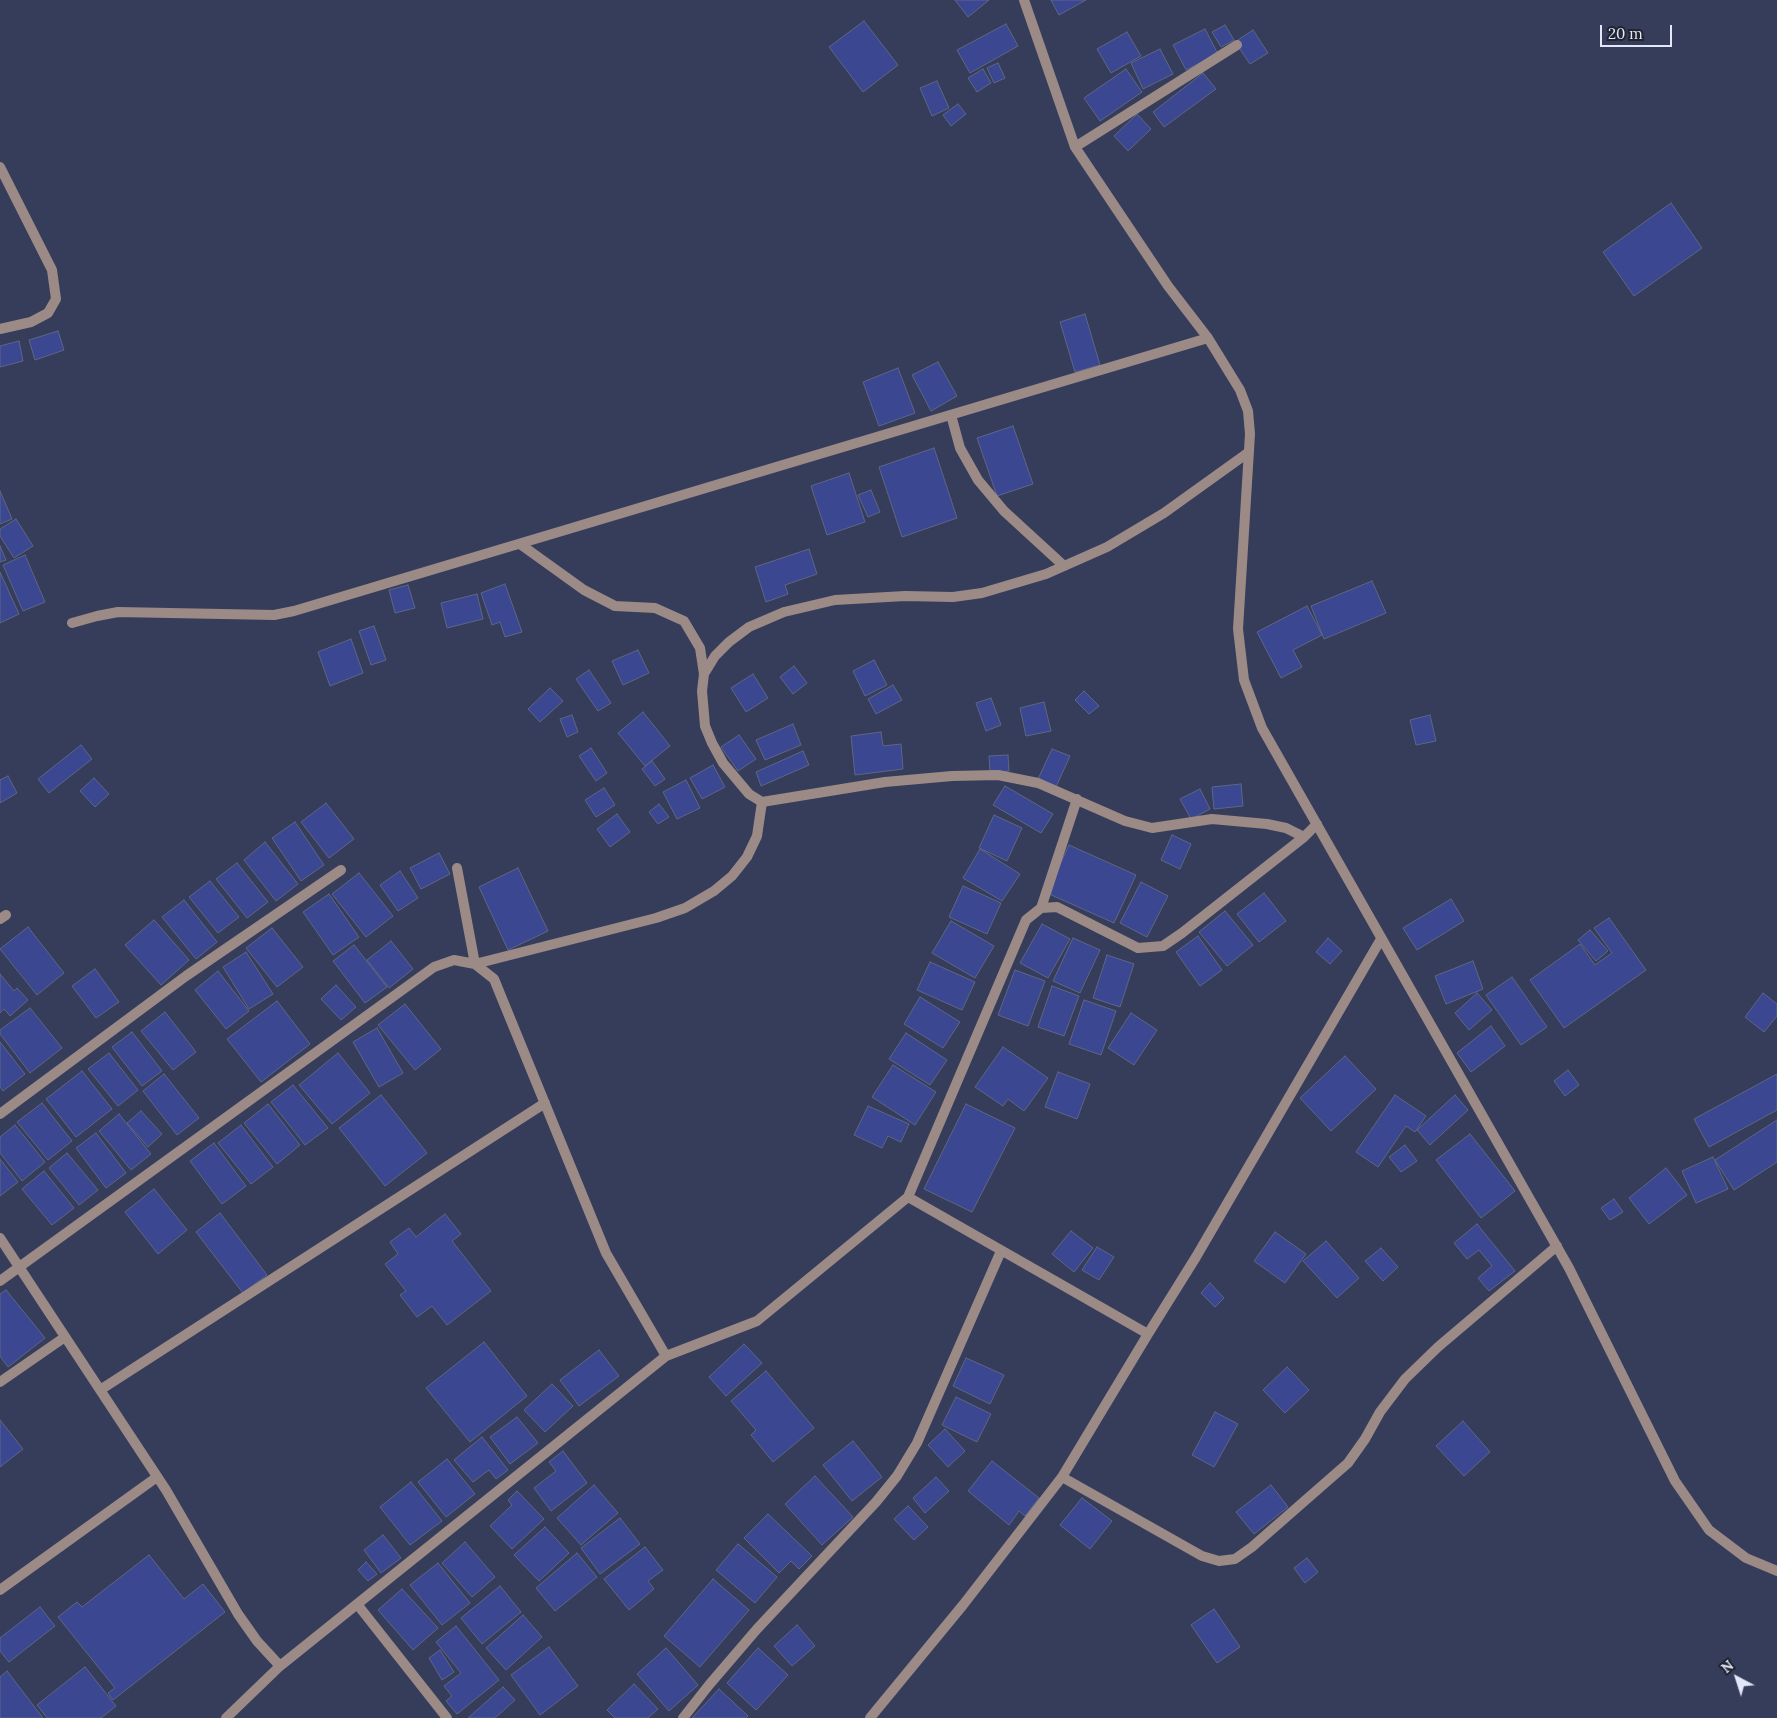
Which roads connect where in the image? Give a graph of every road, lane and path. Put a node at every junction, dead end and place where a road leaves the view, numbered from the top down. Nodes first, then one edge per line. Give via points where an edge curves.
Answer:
1 (1024, 0) edge
2 (1237, 45) dead end
3 (1075, 147) junction
4 (0, 167) edge
5 (0, 329) edge
6 (1208, 338) junction
7 (952, 415) junction
8 (1249, 452) junction
9 (520, 544) junction
10 (1064, 566) junction
11 (72, 623) dead end
12 (704, 674) junction
13 (1077, 799) junction
14 (762, 802) junction
15 (1317, 824) junction
16 (1304, 837) junction
17 (457, 868) dead end
18 (341, 870) dead end
19 (1041, 908) junction
20 (1381, 939) junction
21 (475, 964) junction
22 (545, 1103) junction
23 (0, 1114) edge
24 (908, 1198) junction
25 (0, 1238) edge
26 (1557, 1246) junction
27 (1001, 1251) junction
28 (19, 1268) junction
29 (0, 1281) edge
30 (1148, 1334) junction
31 (65, 1338) junction
32 (666, 1356) junction
33 (0, 1382) edge
34 (100, 1390) junction
35 (157, 1477) junction
36 (1062, 1477) junction
37 (1777, 1571) edge
38 (0, 1590) edge
39 (357, 1604) junction
40 (280, 1666) junction
41 (226, 1718) edge
42 (447, 1718) edge
43 (683, 1718) edge
44 (870, 1718) edge

1 - 3 street
2 - 3 street
3 - 6 street via 1168,286
4 - 5 street via 52,270 56,299 48,313 31,322
6 - 7 street
6 - 8 street via 1240,390 1248,411
7 - 9 street
7 - 10 street via 960,448 978,480 1004,511
8 - 10 street via 1164,513 1107,547
8 - 15 street via 1238,628 1244,680 1262,728
9 - 11 street via 294,611 274,614 118,612
9 - 12 street via 584,590 615,606 655,608 684,621 700,648
10 - 12 street via 982,593 953,597 835,600 784,612 750,627 730,642 715,656
12 - 14 street via 705,726 712,743 736,780
13 - 14 street via 1038,783 998,775 885,782
13 - 16 street via 1125,821 1152,828 1212,819 1267,824 1286,828
13 - 19 street
14 - 21 street via 757,836 747,858 714,891 656,918
15 - 16 street
15 - 20 street
16 - 19 street via 1163,946 1138,948 1057,907
17 - 21 street
18 - 23 street via 186,976
19 - 24 street via 1026,920
20 - 26 street
20 - 30 street
21 - 22 street via 494,979
21 - 28 street via 454,960 434,966
22 - 32 street via 606,1253
22 - 34 street
24 - 27 street
24 - 32 street via 758,1321
25 - 28 street
26 - 36 street via 1412,1372 1380,1412 1348,1462 1252,1547 1235,1558 1218,1562 1202,1556
26 - 37 street via 1676,1481 1709,1530 1746,1558
27 - 30 street
27 - 43 street via 917,1443 898,1476 757,1629
28 - 29 street
28 - 31 street
30 - 36 street
31 - 33 street
31 - 34 street
32 - 39 street
34 - 35 street
35 - 38 street
35 - 40 street via 238,1614
36 - 44 street
39 - 40 street
39 - 42 street
40 - 41 street

